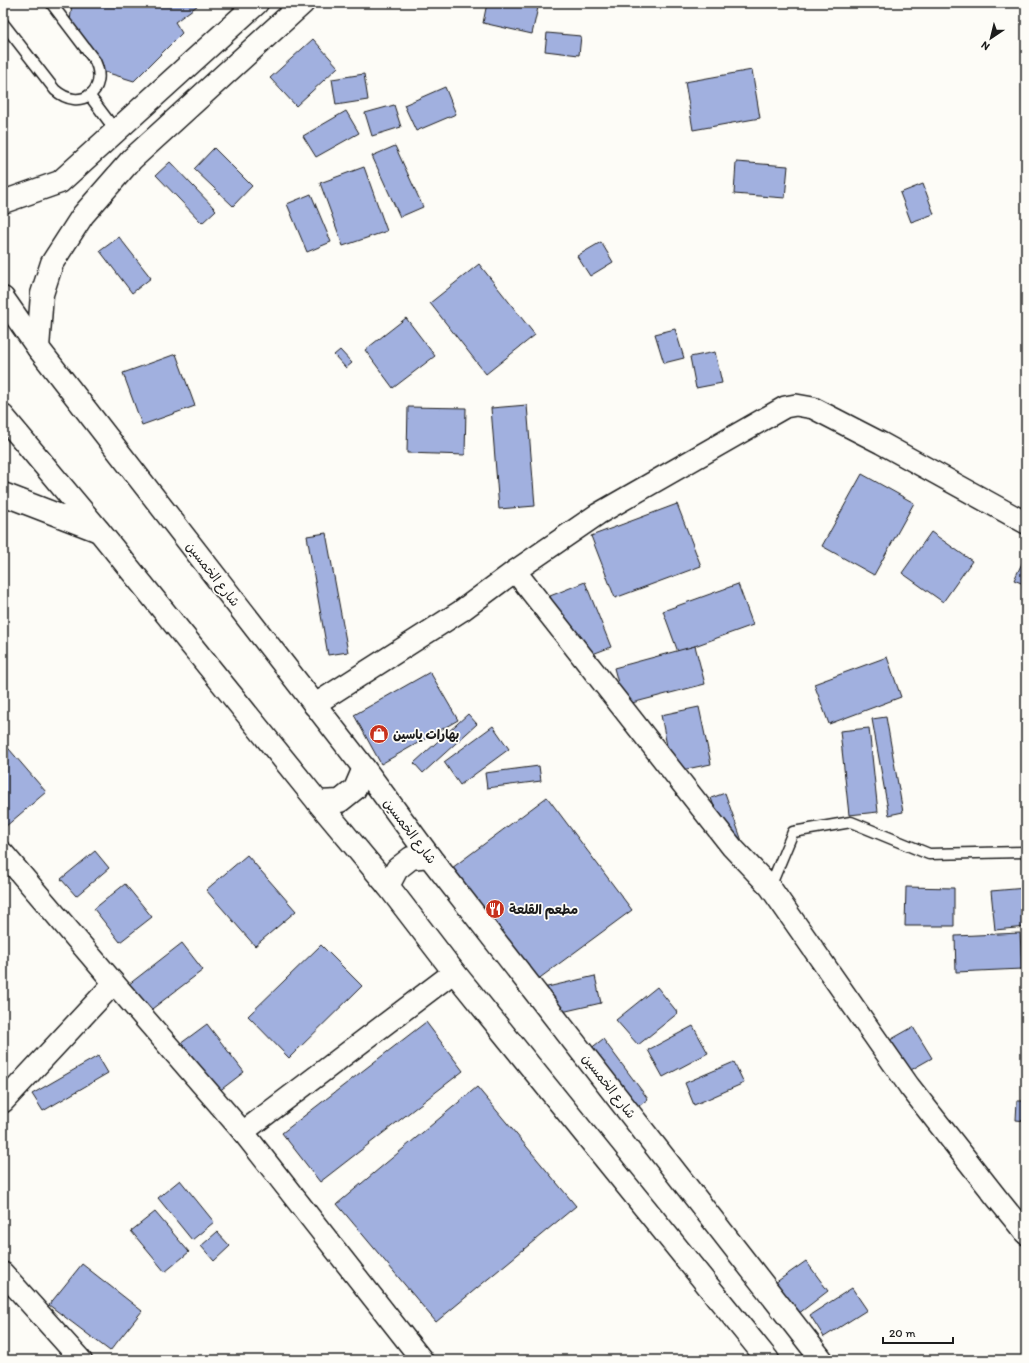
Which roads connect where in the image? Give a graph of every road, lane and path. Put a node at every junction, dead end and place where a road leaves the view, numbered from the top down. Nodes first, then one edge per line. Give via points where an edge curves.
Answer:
1 (51, 3) edge
2 (257, 3) edge
3 (303, 3) edge
4 (3, 23) edge
5 (89, 95) junction
6 (116, 131) junction
7 (3, 202) edge
8 (3, 298) edge
9 (38, 348) junction
10 (3, 416) edge
11 (3, 494) edge
12 (1026, 523) edge
13 (100, 532) junction
14 (515, 571) junction
15 (314, 705) junction
16 (364, 768) junction
17 (318, 802) junction
18 (1026, 852) edge
19 (3, 853) edge
20 (429, 856) junction
21 (388, 886) junction
22 (770, 887) junction
23 (454, 972) junction
24 (114, 983) junction
25 (3, 1102) edge
26 (243, 1132) junction
27 (1026, 1234) edge
28 (3, 1273) edge
29 (81, 1360) edge
30 (422, 1360) edge
31 (768, 1360) edge
32 (822, 1360) edge

1 - 5 lane via 99,69 96,88
2 - 6 main road
3 - 9 main road via 132,159 83,215 52,263 42,294
4 - 5 lane via 62,96 81,99
5 - 6 lane
6 - 7 main road via 60,182
8 - 9 main road, شارع الخمسين
9 - 15 main road, شارع الخمسين
10 - 13 main road
11 - 13 main road
12 - 14 street via 868,436 813,408 796,405 785,407 598,514
13 - 17 main road
14 - 15 street via 461,611
14 - 22 street via 732,847
15 - 16 main road, شارع الخمسين
16 - 17 main road via 355,789 340,801
16 - 20 main road, شارع الخمسين
17 - 21 main road
18 - 22 lane via 929,854 851,822 793,832
19 - 24 street
20 - 21 main road via 412,858 397,869
20 - 32 main road, شارع الخمسين
21 - 23 main road
22 - 27 street via 909,1086
23 - 26 street
23 - 31 main road
24 - 25 street
24 - 26 street
26 - 30 street
28 - 29 street

